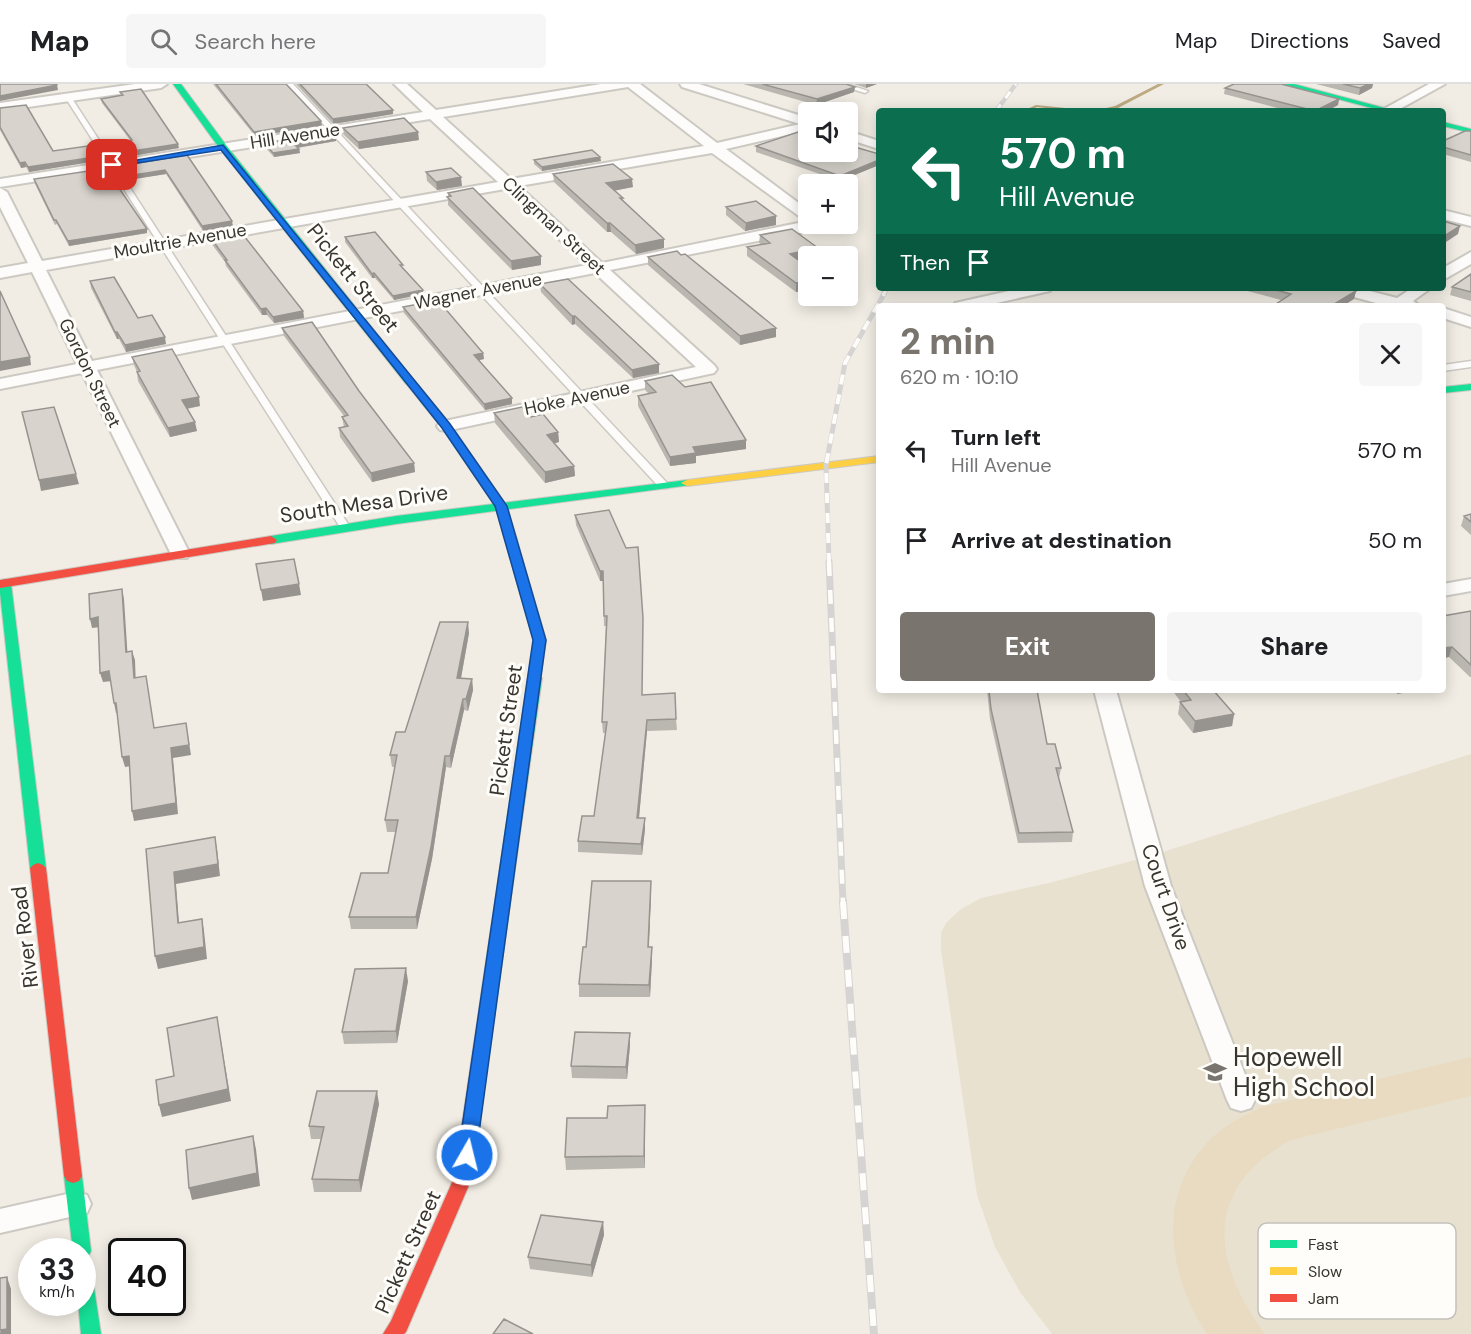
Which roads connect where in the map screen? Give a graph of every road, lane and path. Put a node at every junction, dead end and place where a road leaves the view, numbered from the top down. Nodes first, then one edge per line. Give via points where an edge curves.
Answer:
1 (161, 84) edge
2 (177, 84) edge
3 (289, 84) edge
4 (400, 84) edge
5 (625, 84) edge
6 (632, 84) edge
7 (686, 84) edge
8 (839, 84) edge
9 (1285, 84) edge
10 (1439, 84) edge
11 (866, 91) dead end
12 (68, 97) junction
13 (0, 107) edge
14 (1382, 108) edge
15 (1394, 108) edge
16 (433, 114) junction
17 (798, 121) edge
18 (1446, 125) edge
19 (798, 127) edge
20 (332, 130) junction
21 (1471, 131) edge
22 (858, 138) edge
23 (876, 144) edge
24 (223, 147) junction
25 (715, 148) junction
26 (112, 165) junction
27 (0, 183) edge
28 (508, 184) junction
29 (0, 192) edge
30 (400, 203) junction
31 (798, 211) edge
32 (1446, 215) edge
33 (1471, 222) edge
34 (283, 224) junction
35 (798, 225) edge
36 (163, 244) junction
37 (1471, 256) edge
38 (37, 266) junction
39 (598, 268) junction
40 (0, 273) edge
41 (1446, 273) edge
42 (482, 290) junction
43 (1030, 291) edge
44 (1349, 291) edge
45 (1419, 291) edge
46 (975, 303) edge
47 (1394, 303) edge
48 (1404, 303) edge
49 (1446, 314) edge
50 (355, 315) junction
51 (1471, 322) edge
52 (225, 340) junction
53 (1471, 364) edge
54 (87, 367) junction
55 (1446, 368) edge
56 (708, 369) joint
57 (0, 384) edge
58 (1471, 387) edge
59 (1446, 390) edge
60 (581, 397) junction
61 (446, 426) junction
62 (876, 459) edge
63 (664, 486) junction
64 (501, 506) junction
65 (345, 527) junction
66 (180, 554) junction
67 (3, 584) edge
68 (1471, 585) edge
69 (1446, 589) edge
70 (1106, 693) edge
71 (1241, 1100) dead end
72 (76, 1204) junction
73 (0, 1221) edge
74 (80, 1238) edge
75 (89, 1316) edge
76 (91, 1334) edge
77 (393, 1334) edge

1 - 12 street
2 - 24 street, Pickett Street
3 - 20 lane
4 - 16 street, Clingman Street
5 - 16 street, Hill Avenue
6 - 25 street
7 - 17 street
8 - 11 lane
9 - 14 street
10 - 15 street
12 - 13 street
12 - 26 lane
16 - 20 street, Hill Avenue
16 - 28 street, Clingman Street
18 - 21 street
19 - 25 street, Moultrie Avenue
20 - 24 street, Hill Avenue
20 - 30 lane
22 - 23 street
24 - 26 street, Hill Avenue
24 - 34 street, Pickett Street
25 - 28 street, Moultrie Avenue
25 - 31 street
26 - 27 street, Hill Avenue
26 - 36 lane
28 - 30 street, Moultrie Avenue
28 - 39 street, Clingman Street
29 - 38 street, Gordon Street
30 - 34 street, Moultrie Avenue
30 - 42 lane
32 - 33 street
34 - 36 street, Moultrie Avenue
34 - 50 street, Pickett Street
35 - 39 street, Wagner Avenue
36 - 38 street, Moultrie Avenue
36 - 52 lane
37 - 41 street
38 - 40 street, Moultrie Avenue
38 - 54 street, Gordon Street
39 - 42 street, Wagner Avenue
39 - 56 street, Clingman Street
42 - 50 street, Wagner Avenue
42 - 60 lane
43 - 46 street
44 - 47 street
45 - 48 street
49 - 51 street
50 - 52 street, Wagner Avenue
50 - 61 street, Pickett Street
52 - 54 street, Wagner Avenue
52 - 65 lane
53 - 55 lane
54 - 57 street, Wagner Avenue
54 - 66 street, Gordon Street
56 - 60 street, Hoke Avenue
58 - 59 street
60 - 61 street, Hoke Avenue
60 - 63 lane
61 - 64 street, Pickett Street
62 - 63 street, South Mesa Drive
63 - 64 street, South Mesa Drive
64 - 65 street, South Mesa Drive
64 - 77 street, Pickett Street via 540,640 463,1178
65 - 66 street, South Mesa Drive
66 - 67 street, South Mesa Drive
67 - 72 street, River Road
68 - 69 street
70 - 71 street, Court Drive via 1158,886
72 - 73 street
72 - 74 street, River Road
75 - 76 street

